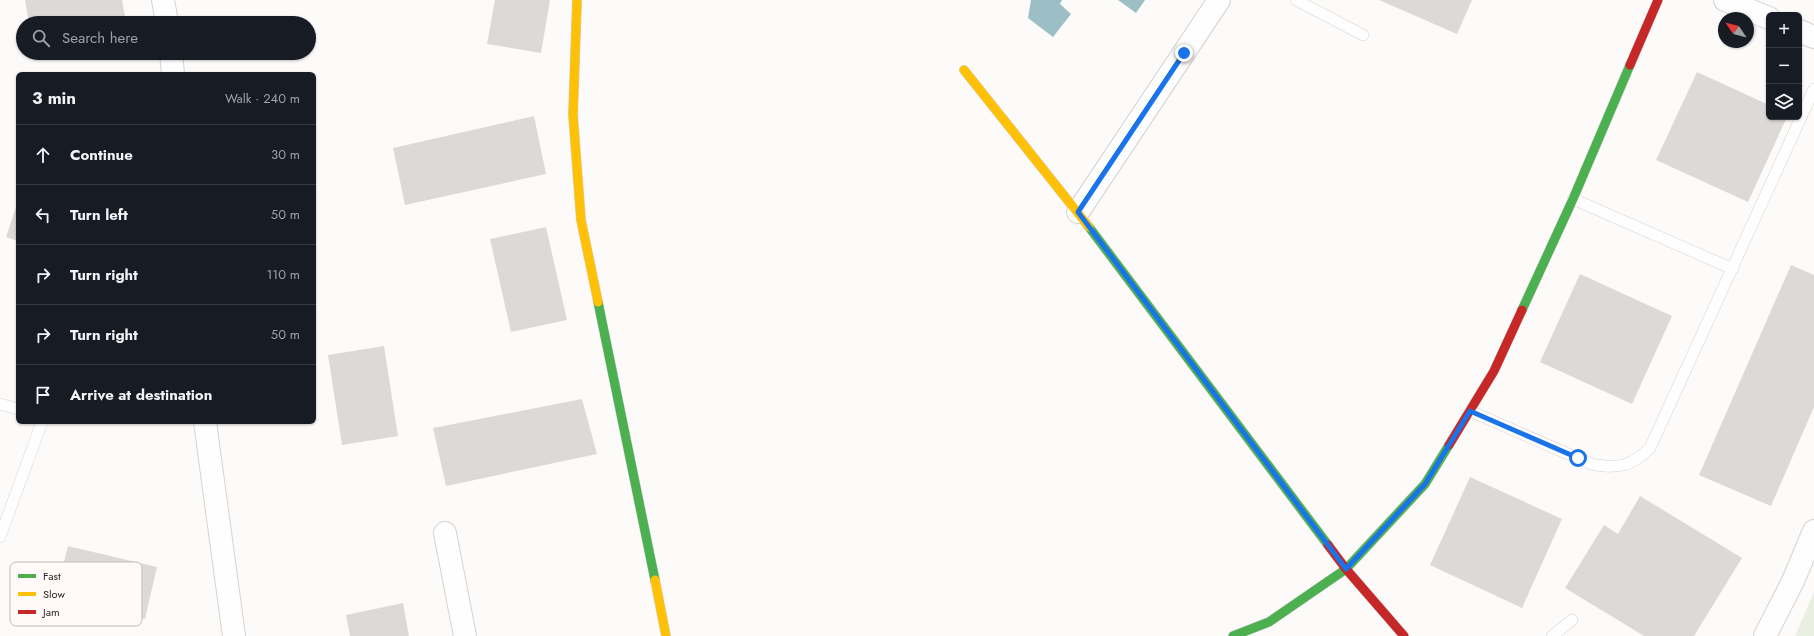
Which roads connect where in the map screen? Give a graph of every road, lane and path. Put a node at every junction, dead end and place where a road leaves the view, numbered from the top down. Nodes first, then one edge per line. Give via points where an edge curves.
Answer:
1 (164, 0) edge
2 (577, 0) edge
3 (1219, 0) edge
4 (1296, 0) edge
5 (1658, 0) edge
6 (1725, 0) edge
7 (165, 16) edge
8 (1766, 17) edge
9 (1802, 32) edge
10 (1362, 35) dead end
11 (1814, 37) edge
12 (171, 60) edge
13 (964, 70) dead end
14 (173, 72) edge
15 (1814, 89) edge
16 (1573, 199) junction
17 (1078, 212) junction
18 (1733, 269) junction
19 (0, 404) edge
20 (16, 408) edge
21 (1470, 411) junction
22 (41, 424) edge
23 (204, 424) edge
24 (1814, 531) edge
25 (445, 533) dead end
26 (0, 537) edge
27 (1346, 569) junction
28 (1572, 620) dead end
29 (234, 636) edge
30 (466, 636) edge
31 (666, 636) edge
32 (1233, 636) edge
33 (1404, 636) edge
34 (1552, 636) edge
35 (1765, 636) edge

1 - 7 street
2 - 31 street via 573,115 581,220
3 - 17 street
4 - 10 lane
5 - 16 street
6 - 8 street
9 - 11 street
12 - 14 street
13 - 17 street
15 - 18 lane
16 - 18 lane
16 - 21 street via 1494,371
17 - 27 street
18 - 21 lane via 1650,448 1630,463 1619,467 1591,464
19 - 20 lane
21 - 27 street via 1425,484
22 - 26 lane
23 - 29 street
24 - 35 street via 1793,581
25 - 30 street
27 - 32 street via 1269,622
27 - 33 street
28 - 34 lane

